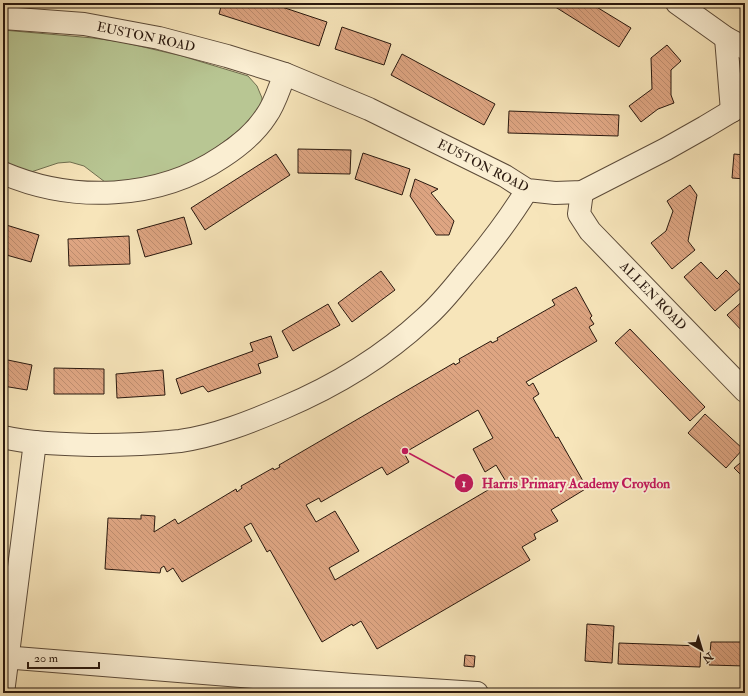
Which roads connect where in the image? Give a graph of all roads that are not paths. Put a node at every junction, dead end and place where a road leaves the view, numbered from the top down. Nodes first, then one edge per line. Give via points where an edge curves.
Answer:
1 (686, 6) edge
2 (3, 18) edge
3 (736, 43) edge
4 (285, 74) junction
5 (738, 107) edge
6 (3, 173) edge
7 (527, 190) junction
8 (582, 192) junction
9 (745, 391) edge
10 (3, 437) edge
11 (35, 442) junction
12 (5, 657) edge
13 (3, 693) edge
14 (477, 693) edge

1 - 3 street
2 - 4 street, EUSTON ROAD via 84,24 227,56
3 - 5 street
4 - 6 street via 271,108 250,135 229,153 174,182 144,190 87,193 43,187
4 - 7 street, EUSTON ROAD via 368,109 505,176
5 - 8 street, EUSTON ROAD via 666,149
7 - 8 street, EUSTON ROAD
7 - 11 street via 489,246 424,319 378,356 318,392 254,420 201,437 106,445
8 - 9 street, ALLEN ROAD via 579,214 590,231
10 - 11 street
11 - 12 street
12 - 13 street
12 - 14 street

